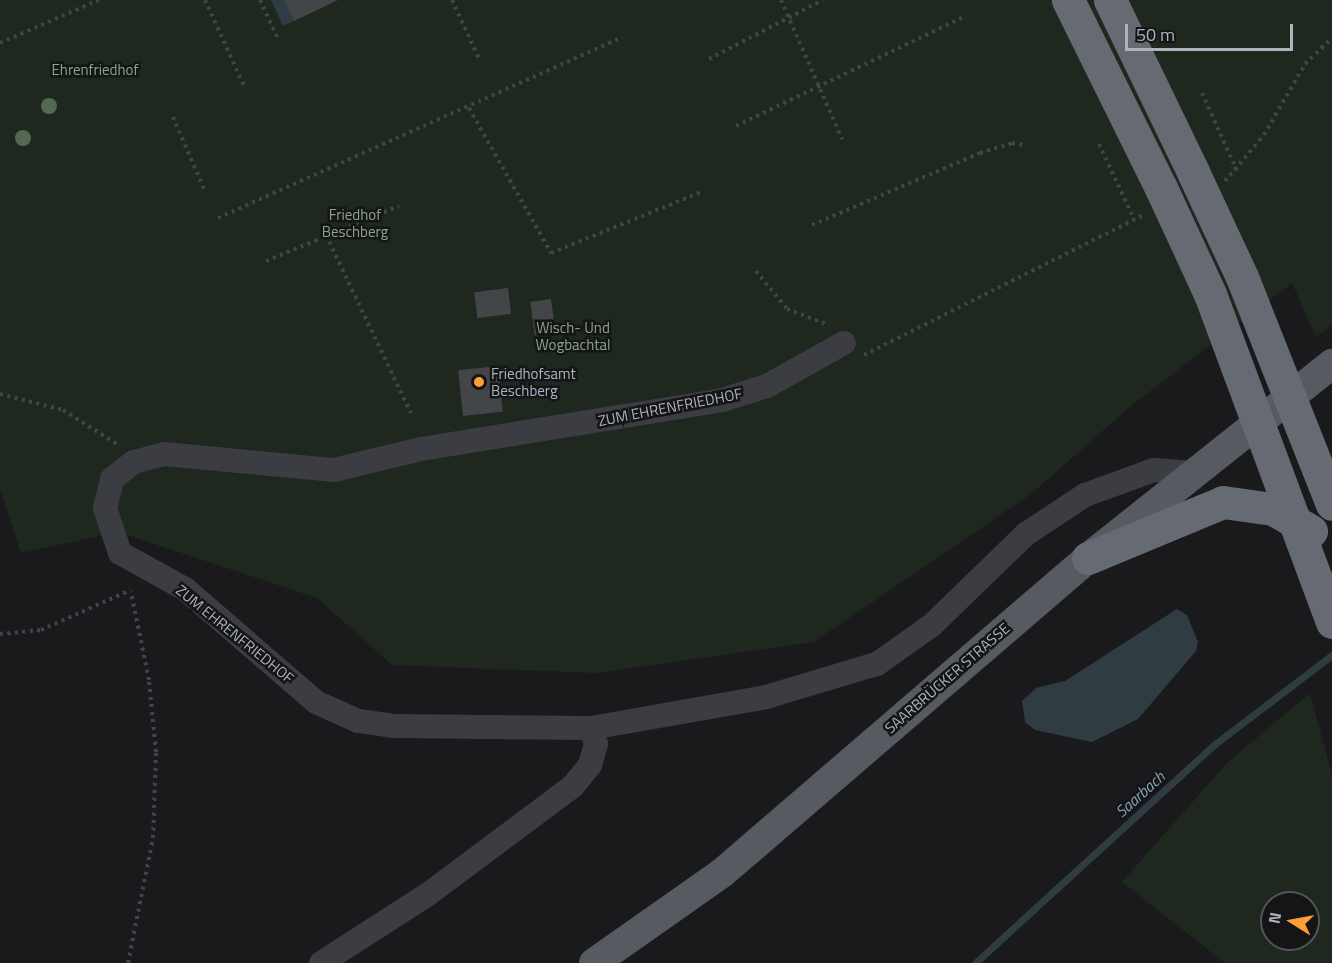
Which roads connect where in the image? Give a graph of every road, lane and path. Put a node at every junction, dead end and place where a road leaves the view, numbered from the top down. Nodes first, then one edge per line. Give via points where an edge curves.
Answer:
1 (99, 0) edge
2 (205, 0) edge
3 (260, 0) edge
4 (452, 0) edge
5 (781, 0) edge
6 (823, 0) edge
7 (1068, 0) edge
8 (1110, 0) edge
9 (964, 17) dead end
10 (789, 19) junction
11 (278, 37) dead end
12 (622, 37) dead end
13 (1332, 38) edge
14 (0, 43) edge
15 (709, 59) dead end
16 (480, 61) dead end
17 (244, 86) dead end
18 (818, 88) junction
19 (1202, 93) dead end
20 (469, 108) junction
21 (173, 117) dead end
22 (736, 126) dead end
23 (842, 139) dead end
24 (1099, 144) dead end
25 (1026, 145) dead end
26 (1237, 171) junction
27 (1204, 178) junction
28 (204, 189) dead end
29 (704, 191) dead end
30 (1158, 199) junction
31 (399, 206) dead end
32 (218, 218) dead end
33 (1134, 219) junction
34 (812, 225) dead end
35 (326, 236) junction
36 (266, 261) dead end
37 (756, 271) dead end
38 (822, 323) dead end
39 (850, 350) joint
40 (1332, 364) edge
41 (0, 394) edge
42 (1279, 405) junction
43 (417, 433) junction
44 (135, 462) junction
45 (1194, 473) junction
46 (1324, 520) edge
47 (1088, 558) junction
48 (140, 567) junction
49 (1330, 581) edge
50 (130, 592) junction
51 (1332, 622) edge
52 (0, 634) edge
53 (591, 728) junction
54 (128, 963) edge
55 (321, 963) edge
56 (594, 963) edge

1 - 14 path
2 - 17 path
3 - 11 path
4 - 16 path
5 - 10 path
6 - 10 path
7 - 30 highway
8 - 27 highway
9 - 18 path
10 - 15 path
10 - 18 path
12 - 20 path
13 - 26 path via 1305,64
18 - 22 path
18 - 23 path
19 - 26 path
20 - 29 path via 550,253
20 - 32 path
21 - 28 path
24 - 33 path
25 - 34 path via 1012,143 980,153
26 - 27 path
27 - 46 highway, bridge via 1246,287
30 - 33 path
30 - 51 highway, bridge via 1210,294
31 - 35 path
33 - 39 path via 1044,260 874,352
35 - 36 path
35 - 43 path
37 - 38 path via 787,309
39 - 43 lane, ZUM EHRENFRIEDHOF via 722,400
40 - 42 main road, SAARBRÜCKER STRASSE
41 - 44 path via 63,410
42 - 45 main road, SAARBRÜCKER STRASSE
42 - 46 highway
42 - 46 highway
43 - 44 lane, ZUM EHRENFRIEDHOF via 334,470 180,453
44 - 48 lane, ZUM EHRENFRIEDHOF via 112,479 105,508 120,553
45 - 47 main road, SAARBRÜCKER STRASSE
45 - 53 lane, ZUM EHRENFRIEDHOF via 1154,470 1084,495 1026,534 932,625 877,664 766,697
46 - 47 highway via 1223,502
46 - 49 highway
47 - 56 main road, SAARBRÜCKER STRASSE via 722,873
48 - 50 path
48 - 53 lane, ZUM EHRENFRIEDHOF via 184,590 316,702 358,721 436,730
50 - 52 path via 41,630
50 - 54 path via 149,680 156,752 153,838
53 - 55 lane via 596,744 590,765 573,786 427,895

